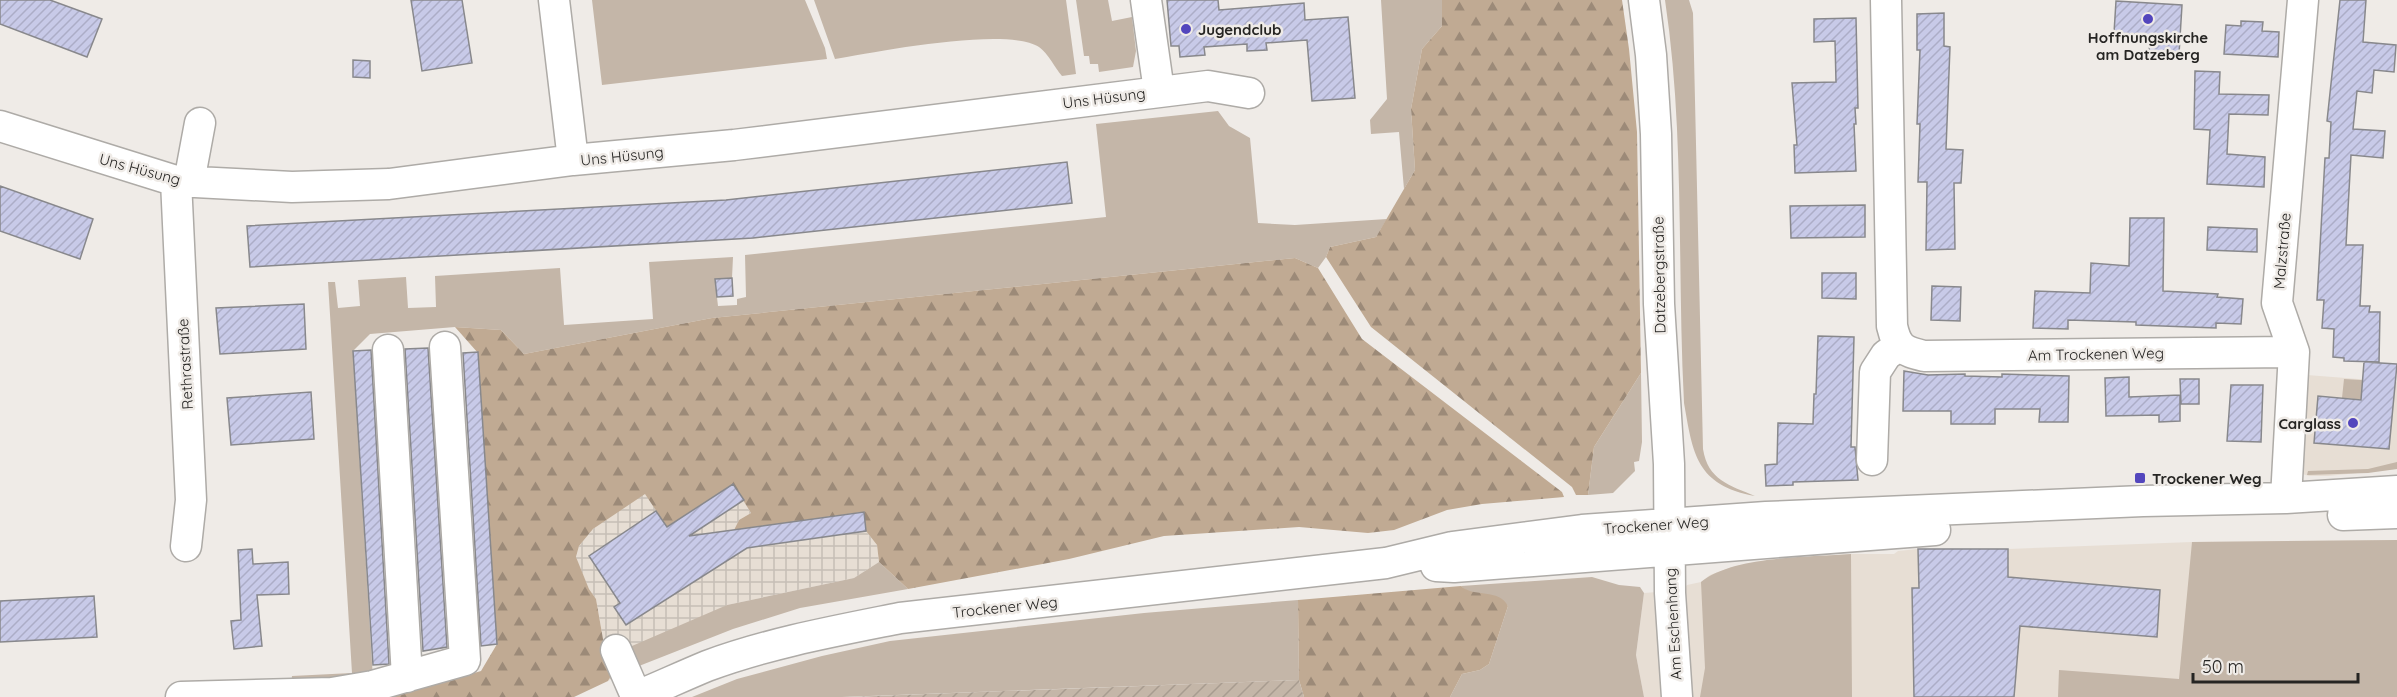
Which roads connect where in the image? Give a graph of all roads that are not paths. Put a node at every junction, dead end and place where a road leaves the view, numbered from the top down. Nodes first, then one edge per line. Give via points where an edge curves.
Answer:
1 (554, 0) edge
2 (1146, 0) edge
3 (1644, 0) edge
4 (1886, 0) edge
5 (2303, 0) edge
6 (1159, 91) junction
7 (1249, 93) dead end
8 (200, 123) dead end
9 (0, 126) edge
10 (573, 160) junction
11 (182, 181) junction
12 (1899, 346) junction
13 (445, 347) dead end
14 (388, 350) dead end
15 (2294, 352) junction
16 (1872, 460) dead end
17 (2397, 491) edge
18 (2286, 498) junction
19 (2397, 513) edge
20 (1669, 537) junction
21 (186, 546) dead end
22 (616, 650) dead end
23 (407, 677) junction
24 (181, 697) edge
25 (635, 697) edge
26 (1677, 697) edge

1 - 10 street
2 - 6 street
3 - 20 street, Datzebergstraße via 1656,134
4 - 12 street via 1892,326
5 - 15 street, Malzstraße via 2277,303
6 - 7 street, Uns Hüsung via 1208,86
6 - 10 street, Uns Hüsung via 745,143
8 - 11 street, Rethrastraße
9 - 11 street, Uns Hüsung
10 - 11 street, Uns Hüsung via 389,183 292,187
11 - 21 street, Rethrastraße via 191,500
12 - 15 street, Am Trockenen Weg via 1924,356
12 - 16 street via 1886,355 1875,372
13 - 23 street via 465,660
14 - 23 street
15 - 18 street, Malzstraße
17 - 18 street, Trockener Weg
18 - 20 street, Trockener Weg via 1776,516
19 - 20 street, Trockener Weg
20 - 25 street, Trockener Weg via 1454,567 1386,563 900,618 768,647 708,666
20 - 26 street, Am Eschenhang
22 - 25 street
23 - 24 street via 332,693

